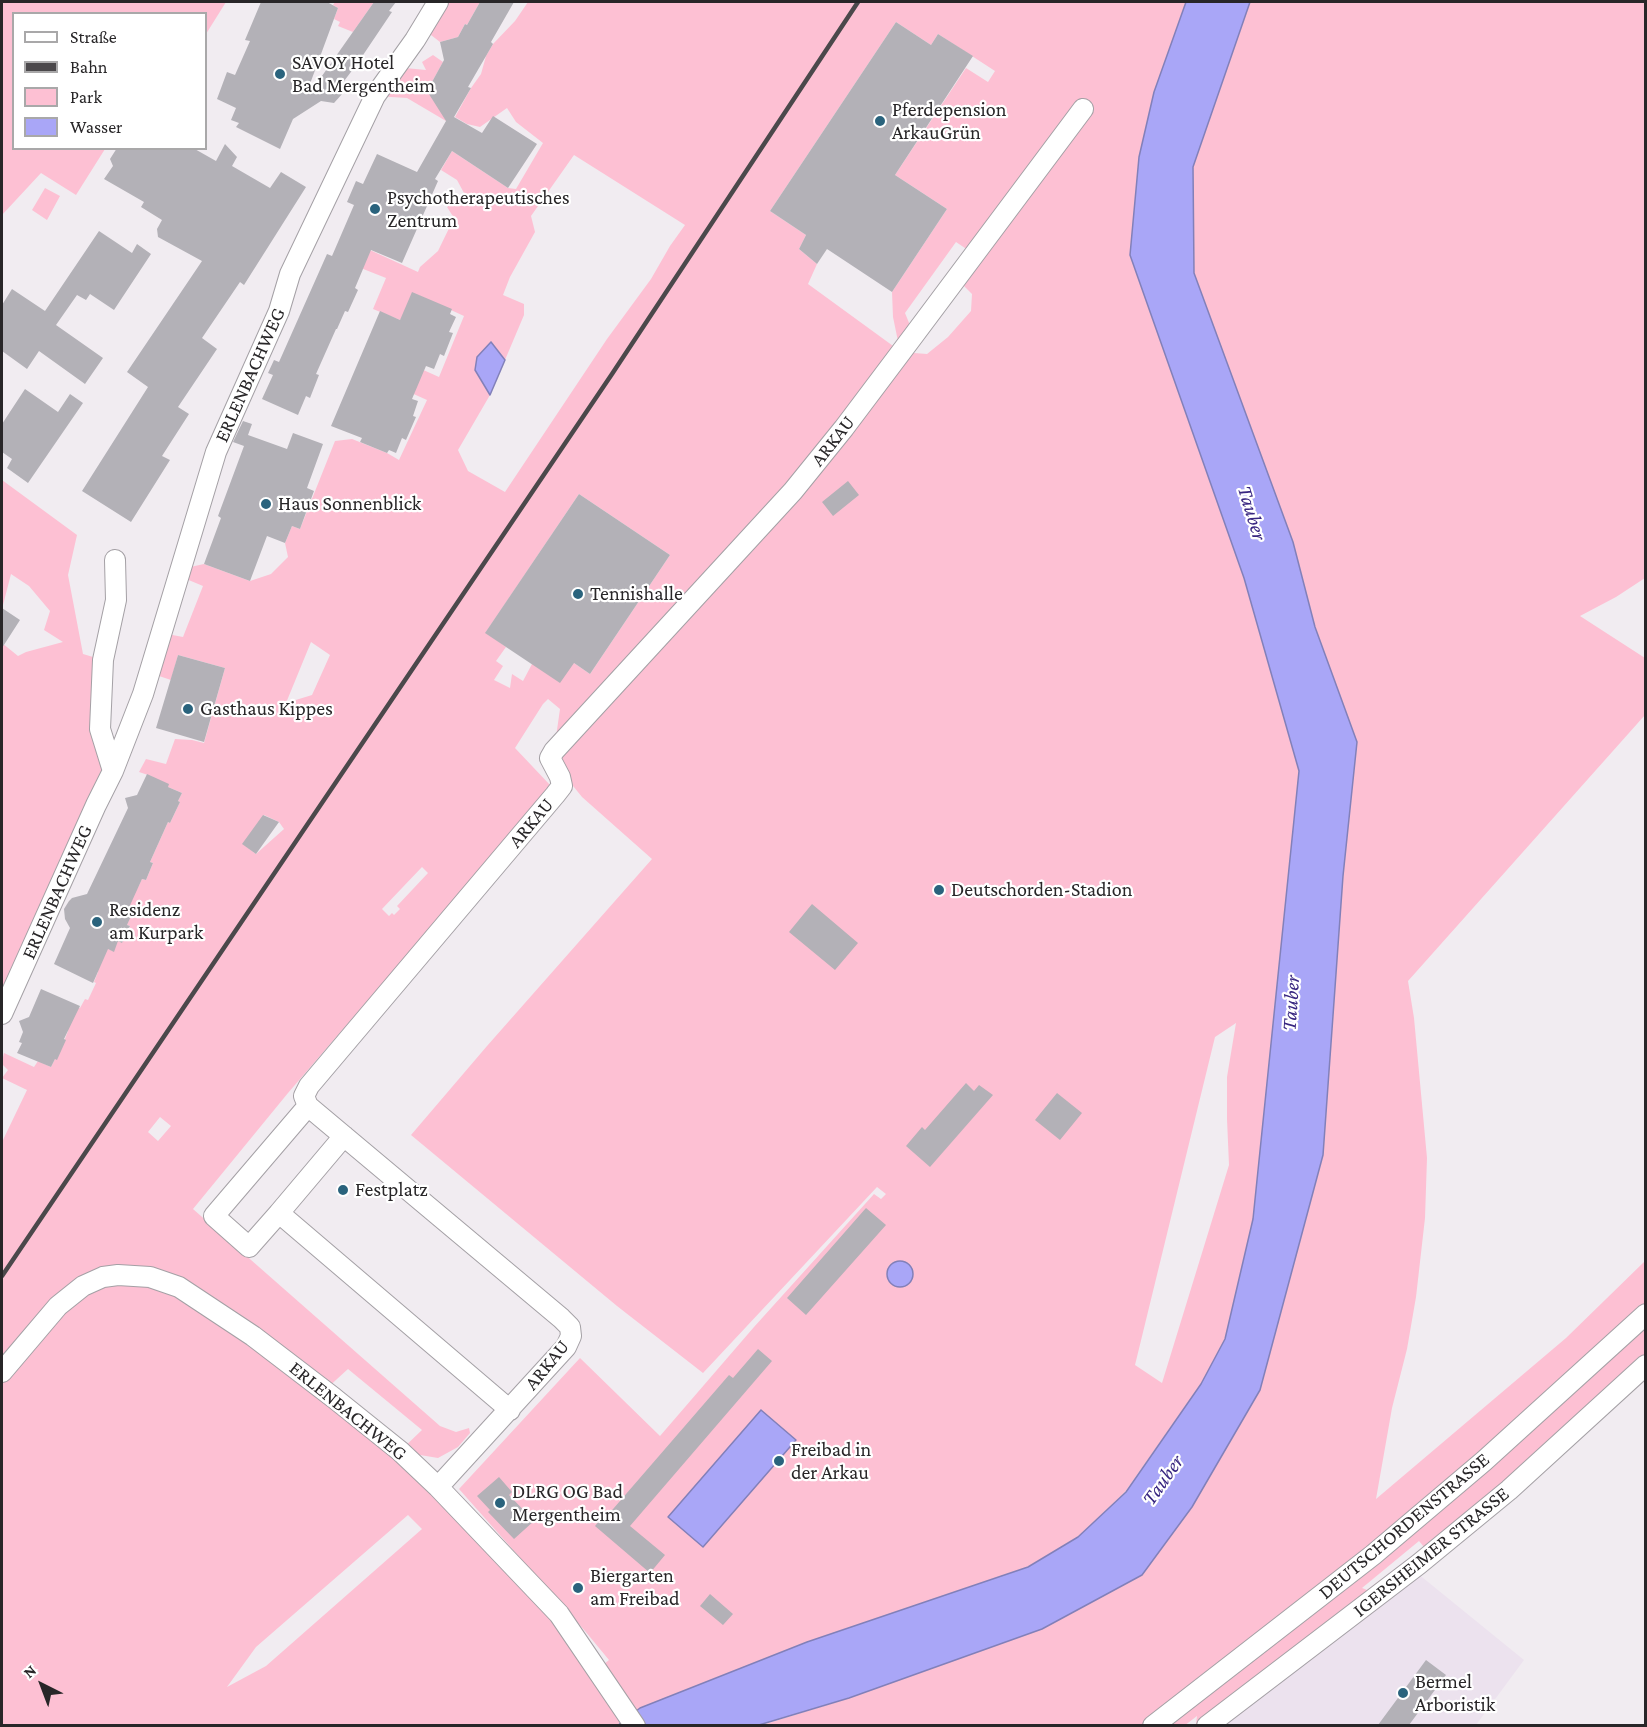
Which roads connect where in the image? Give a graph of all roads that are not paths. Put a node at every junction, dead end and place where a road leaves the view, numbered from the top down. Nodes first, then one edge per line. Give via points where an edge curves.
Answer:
1 (438, 2) edge
2 (1083, 110) dead end
3 (115, 560) dead end
4 (113, 771) junction
5 (2, 1014) edge
6 (308, 1106) junction
7 (344, 1136) junction
8 (279, 1213) junction
9 (1646, 1314) edge
10 (1646, 1365) edge
11 (2, 1372) edge
12 (510, 1410) junction
13 (438, 1487) junction
14 (635, 1725) edge
15 (1154, 1725) edge
16 (1206, 1725) edge

1 - 4 street, ERLENBACHWEG via 375,96 290,274 279,311 216,452 143,694
2 - 6 street, ARKAU via 793,491 554,751 550,758 562,786 309,1086 304,1096
3 - 4 street via 116,600 103,660 100,729
4 - 5 street, ERLENBACHWEG
6 - 7 street, ARKAU
6 - 8 street via 214,1216 249,1247
7 - 8 street
7 - 12 street, ARKAU via 570,1328 566,1347
8 - 12 street
9 - 15 street, DEUTSCHORDENSTRASSE via 1373,1555
10 - 16 street, IGERSHEIMER STRASSE via 1509,1490 1419,1564
11 - 13 street, ERLENBACHWEG via 58,1306 83,1286 103,1277 150,1277 179,1287 253,1336 400,1451
12 - 13 street, ARKAU
13 - 14 street, ERLENBACHWEG via 558,1614

